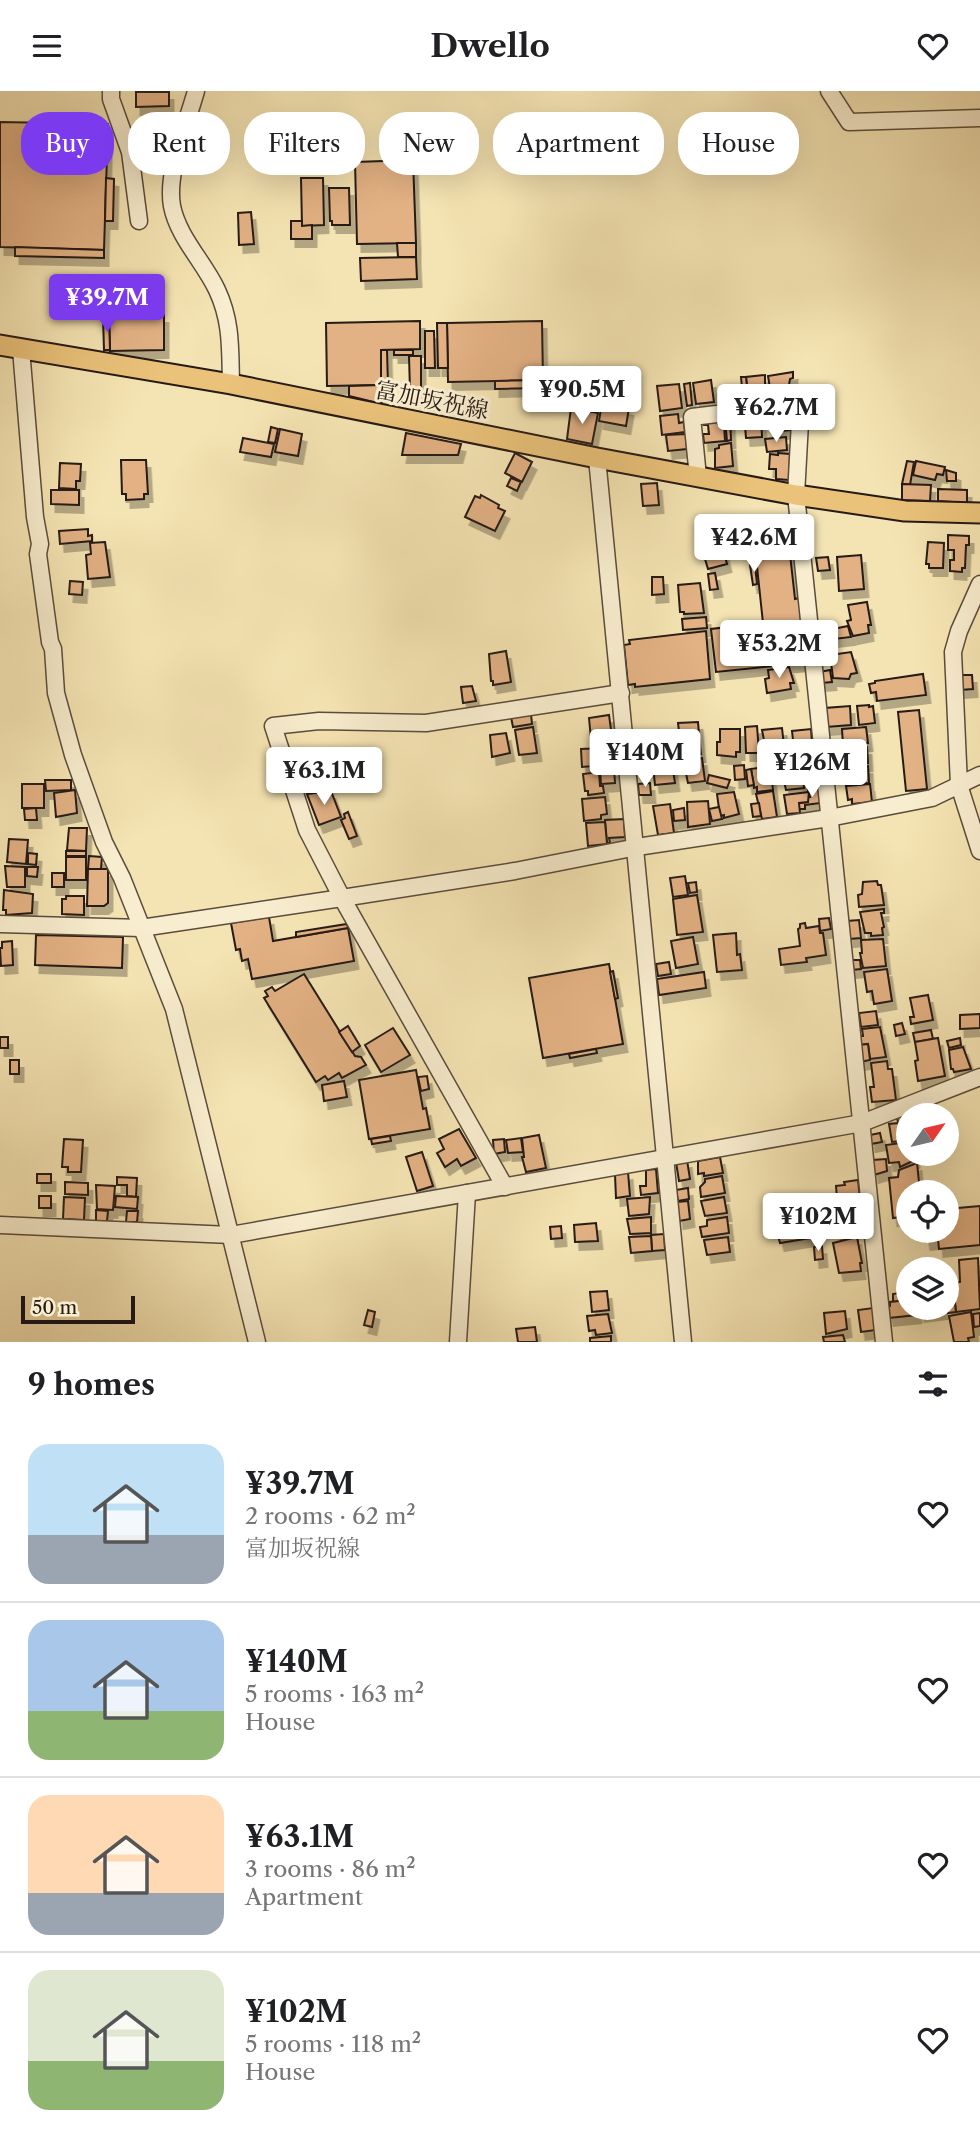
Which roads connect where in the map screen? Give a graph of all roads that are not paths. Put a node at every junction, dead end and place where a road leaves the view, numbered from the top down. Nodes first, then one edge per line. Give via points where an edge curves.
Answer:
1 (111, 91) edge
2 (196, 91) edge
3 (829, 91) edge
4 (980, 118) edge
5 (139, 222) dead end
6 (0, 345) edge
7 (21, 349) junction
8 (231, 384) junction
9 (597, 458) junction
10 (698, 477) junction
11 (796, 495) junction
12 (980, 513) edge
13 (980, 584) edge
14 (621, 693) junction
15 (980, 775) edge
16 (959, 785) junction
17 (828, 818) junction
18 (636, 847) junction
19 (980, 851) edge
20 (342, 898) junction
21 (0, 924) edge
22 (141, 928) junction
23 (980, 1077) edge
24 (862, 1123) junction
25 (664, 1159) junction
26 (505, 1187) junction
27 (467, 1193) junction
28 (0, 1225) edge
29 (231, 1235) junction
30 (257, 1342) edge
31 (458, 1342) edge
32 (683, 1342) edge
33 (884, 1342) edge

1 - 5 street via 130,152
2 - 8 street via 173,171 172,206 229,319
3 - 4 street via 849,122
6 - 7 main road, 富加坂祝線
7 - 8 main road, 富加坂祝線
7 - 22 street via 38,554 56,693 77,768
8 - 9 main road, 富加坂祝線
9 - 10 main road, 富加坂祝線
9 - 14 street
10 - 11 main road, 富加坂祝線
10 - 11 street via 692,417 801,404
11 - 12 main road, 富加坂祝線 via 905,511
11 - 17 street
13 - 16 street via 953,652
14 - 18 street
14 - 20 street via 426,723 319,721 273,726 307,830
15 - 16 street
16 - 17 street via 932,798
16 - 19 street
17 - 18 street
17 - 24 street
18 - 20 street
18 - 25 street
20 - 22 street
20 - 26 street
21 - 22 street
22 - 29 street via 174,1009
23 - 24 street
24 - 25 street
24 - 33 street
25 - 26 street
25 - 32 street
26 - 27 street
27 - 29 street
27 - 31 street
28 - 29 street
29 - 30 street

